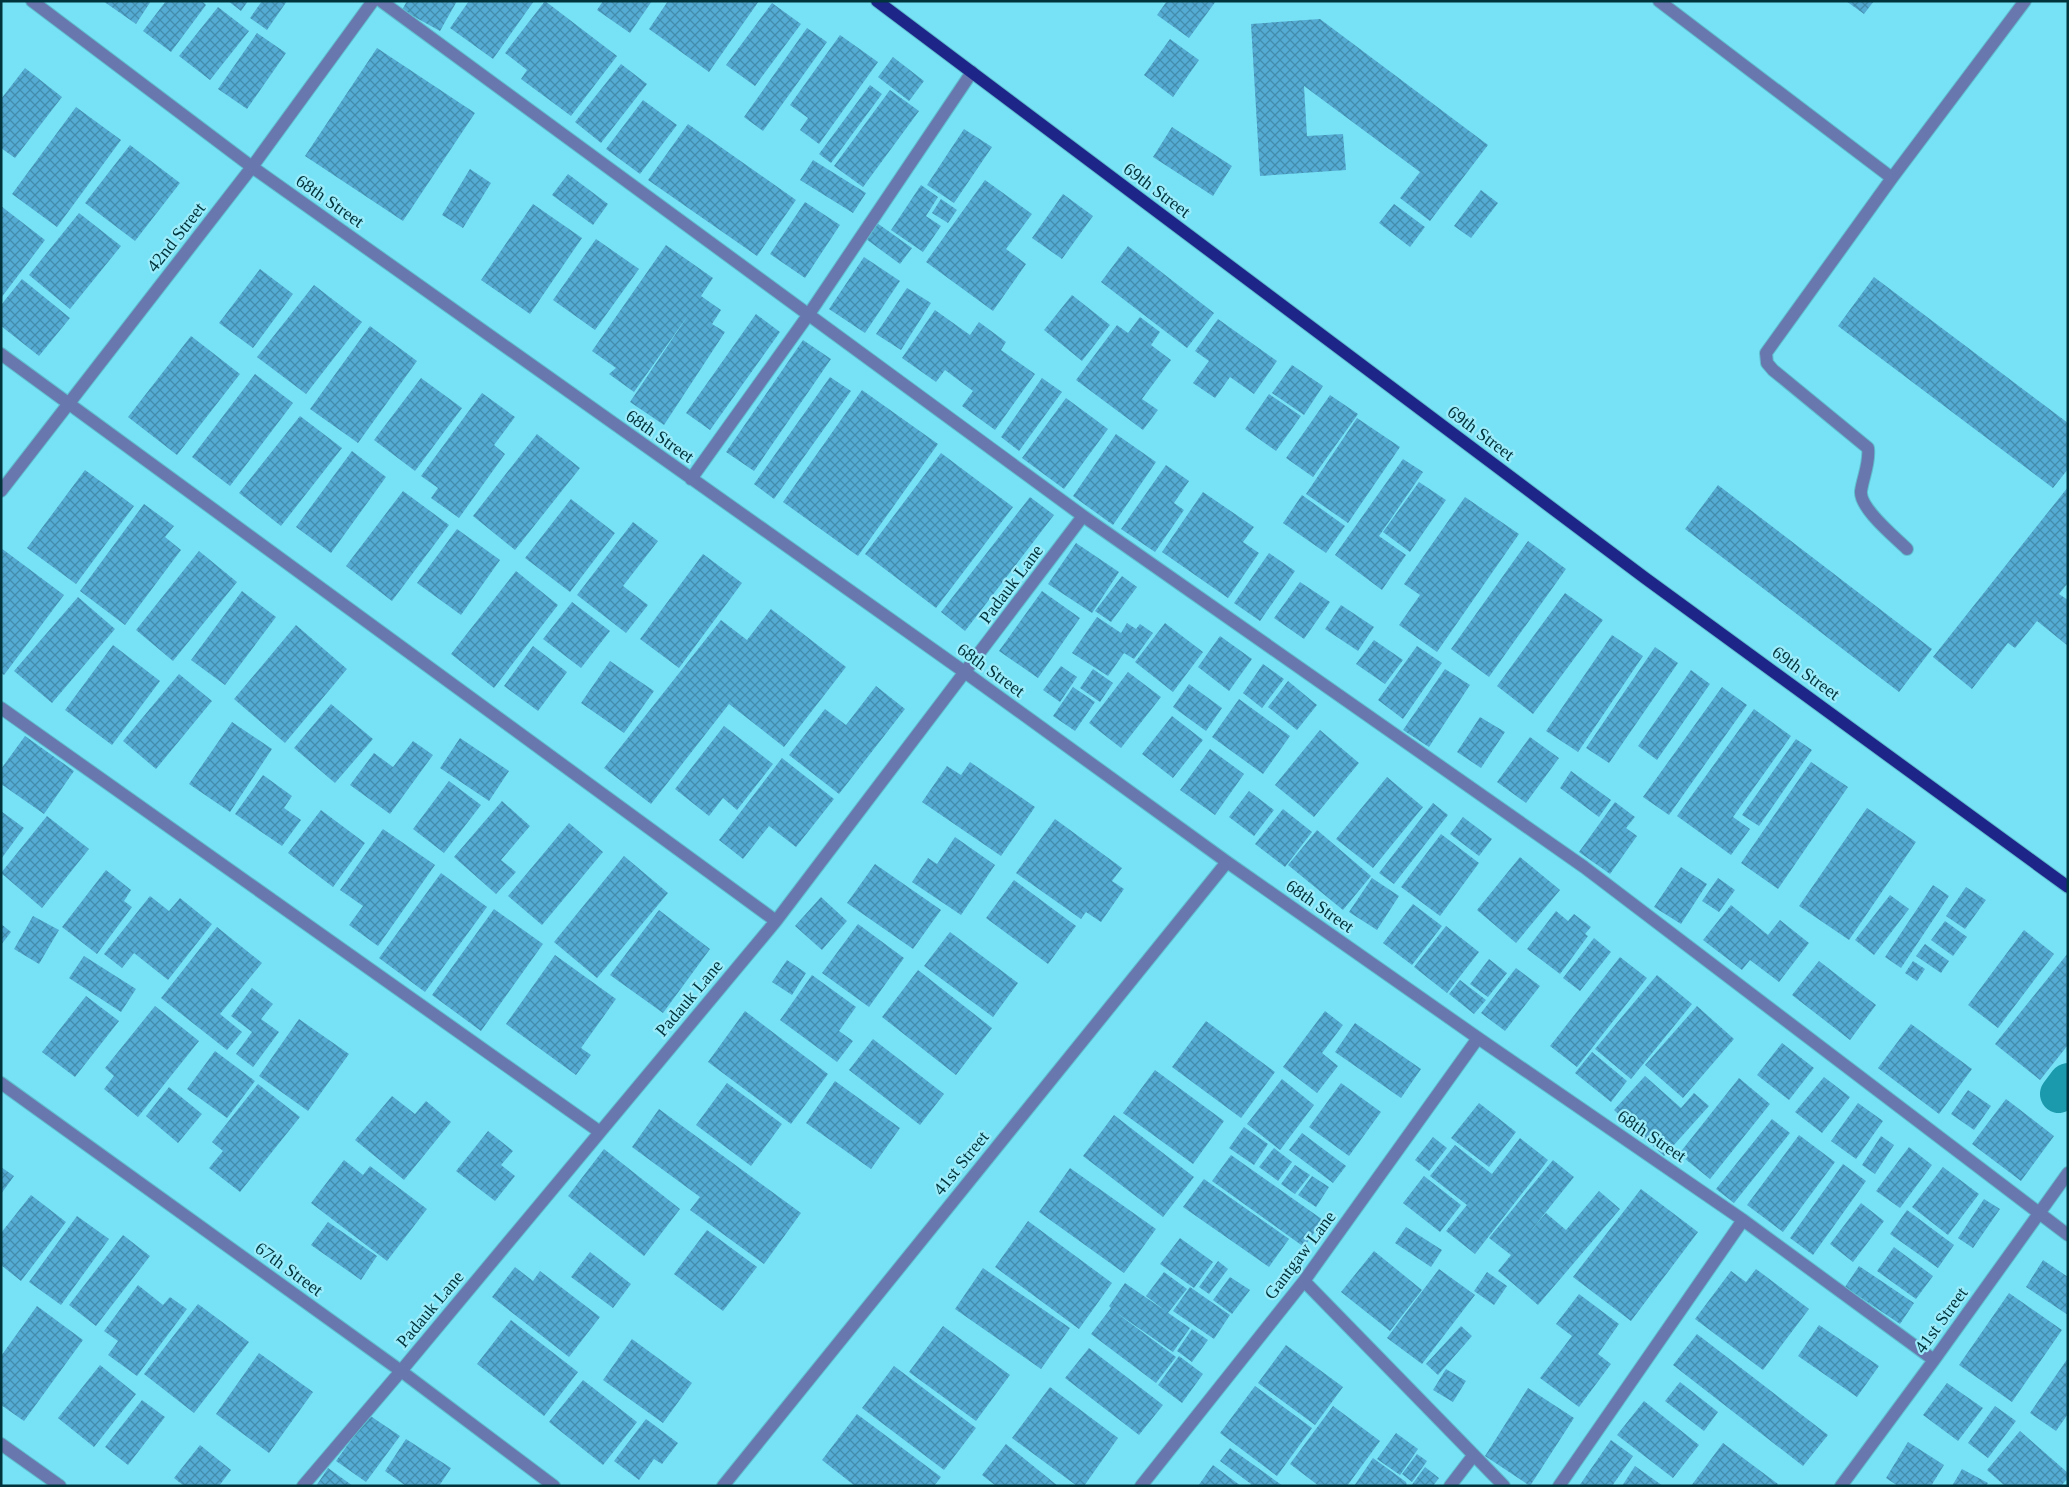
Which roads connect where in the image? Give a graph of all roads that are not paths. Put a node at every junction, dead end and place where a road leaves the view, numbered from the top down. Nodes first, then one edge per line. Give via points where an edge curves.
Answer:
1 (32, 1) edge
2 (373, 1) edge
3 (381, 1) edge
4 (876, 1) edge
5 (1660, 1) edge
6 (2025, 1) edge
7 (972, 72) junction
8 (252, 167) junction
9 (1892, 178) junction
10 (809, 314) junction
11 (1, 354) edge
12 (70, 404) junction
13 (690, 480) junction
14 (1, 491) edge
15 (1083, 516) junction
16 (1907, 548) dead end
17 (966, 673) junction
18 (1, 708) edge
19 (1227, 862) junction
20 (2068, 887) edge
21 (776, 921) junction
22 (1478, 1038) junction
23 (1, 1083) edge
24 (600, 1132) junction
25 (2068, 1172) edge
26 (2039, 1215) junction
27 (1744, 1220) junction
28 (2068, 1235) edge
29 (1304, 1281) junction
30 (1934, 1360) junction
31 (401, 1371) junction
32 (1, 1444) edge
33 (1473, 1456) junction
34 (60, 1486) edge
35 (303, 1486) edge
36 (554, 1486) edge
37 (723, 1486) edge
38 (1141, 1486) edge
39 (1450, 1486) edge
40 (1504, 1486) edge
41 (1559, 1486) edge
42 (1841, 1486) edge

1 - 8 street, 68th Street
2 - 8 street, 42nd Street
3 - 10 street
4 - 7 main road, 69th Street
5 - 9 street
6 - 9 street
7 - 10 street
7 - 20 main road, 69th Street via 1645,578
8 - 12 street, 42nd Street
8 - 13 street, 68th Street
9 - 16 street via 1768,348 1766,357 1773,370 1868,448 1862,501
10 - 13 street
10 - 15 street
11 - 12 street
12 - 14 street, 42nd Street
12 - 21 street
13 - 17 street, 68th Street
15 - 17 street, Padauk Lane
15 - 26 street via 1584,867
17 - 19 street, 68th Street
17 - 21 street, Padauk Lane
18 - 24 street
19 - 22 street, 68th Street
19 - 37 street, 41st Street
21 - 24 street, Padauk Lane
22 - 27 street, 68th Street
22 - 29 street, Gantgaw Lane
23 - 31 street, 67th Street
24 - 31 street, Padauk Lane
25 - 26 street, 41st Street
26 - 28 street
26 - 30 street, 41st Street
27 - 30 street, 68th Street
27 - 41 street
29 - 33 street
29 - 38 street, Gantgaw Lane
30 - 42 street, 41st Street
31 - 35 street, Padauk Lane
31 - 36 street, 67th Street
32 - 34 street
33 - 39 street
33 - 40 street

